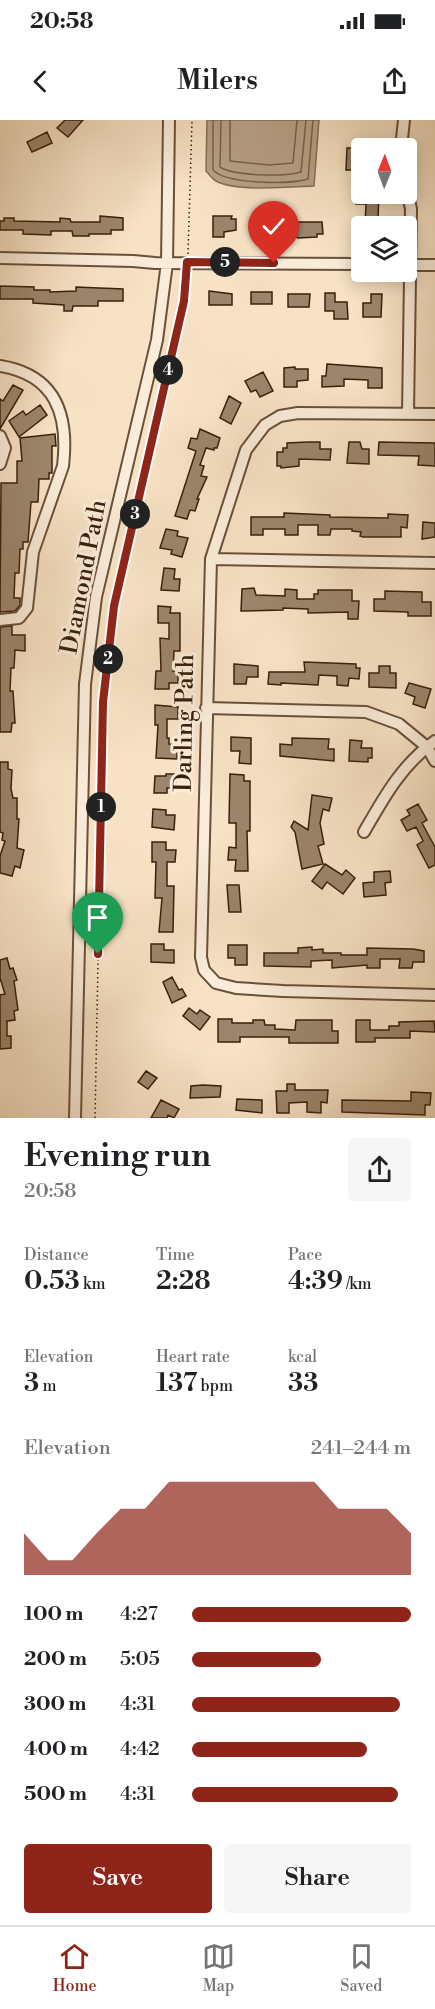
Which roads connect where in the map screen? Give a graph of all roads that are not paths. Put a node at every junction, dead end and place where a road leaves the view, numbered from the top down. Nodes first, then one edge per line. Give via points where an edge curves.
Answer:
1 (169, 120) edge
2 (404, 120) edge
3 (402, 138) edge
4 (0, 258) edge
5 (167, 263) junction
6 (351, 264) edge
7 (417, 265) edge
8 (435, 266) edge
9 (409, 282) edge
10 (0, 366) edge
11 (408, 414) junction
12 (435, 414) edge
13 (0, 436) edge
14 (0, 464) edge
15 (211, 559) junction
16 (435, 563) edge
17 (0, 620) edge
18 (206, 708) junction
19 (431, 744) edge
20 (435, 761) edge
21 (364, 832) dead end
22 (435, 995) edge
23 (75, 1118) edge

1 - 5 street, Diamond Path
2 - 3 street
4 - 5 street
5 - 6 street
5 - 23 street, Diamond Path via 158,340 96,597 85,684
7 - 8 street
9 - 11 street
10 - 17 street via 30,376 55,398 63,417 64,452 63,466 30,565 27,608 19,618
11 - 12 street, Darling Path
11 - 15 street, Darling Path via 298,413 280,416 265,425 246,450
13 - 14 street via 4,448
15 - 16 street
15 - 18 street, Darling Path
18 - 19 street via 366,712 399,724
18 - 22 street, Darling Path via 201,957 204,970 216,983 236,988
19 - 20 street
19 - 21 street via 390,786

